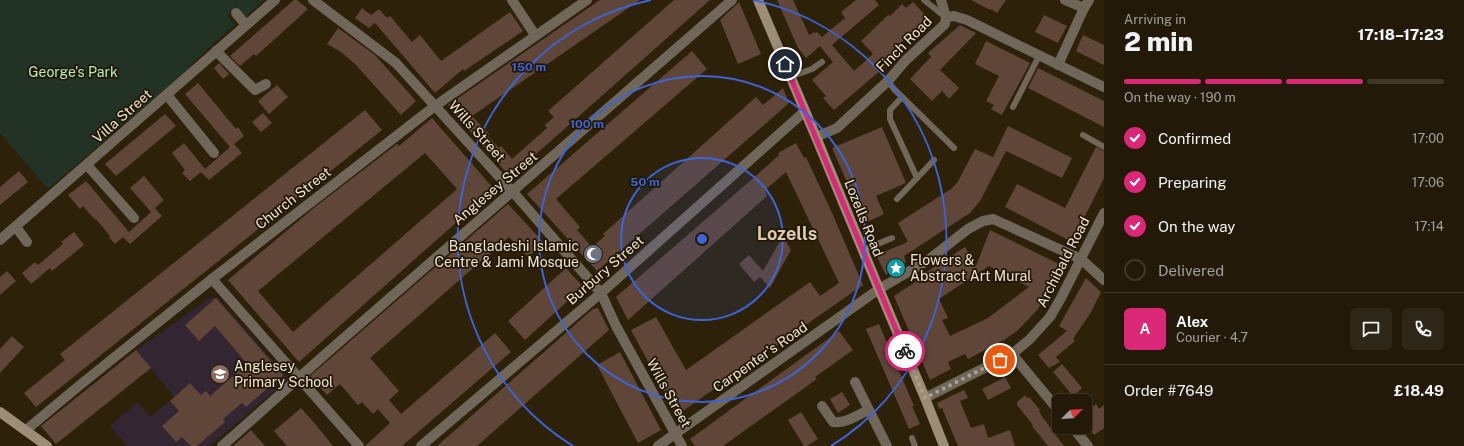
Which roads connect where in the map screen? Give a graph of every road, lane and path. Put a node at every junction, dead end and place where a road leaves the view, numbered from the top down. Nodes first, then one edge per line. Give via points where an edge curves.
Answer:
1 (275, 0) edge
2 (313, 0) edge
3 (512, 0) edge
4 (586, 0) edge
5 (732, 0) edge
6 (758, 0) edge
7 (924, 0) edge
8 (941, 0) edge
9 (1065, 0) edge
10 (1086, 4) edge
11 (236, 13) dead end
12 (946, 17) junction
13 (246, 25) junction
14 (535, 35) junction
15 (216, 51) junction
16 (1039, 56) junction
17 (822, 62) dead end
18 (1058, 65) junction
19 (790, 77) junction
20 (888, 81) junction
21 (266, 84) dead end
22 (1104, 87) edge
23 (167, 95) junction
24 (902, 97) junction
25 (435, 106) junction
26 (1014, 107) dead end
27 (805, 111) junction
28 (1083, 135) dead end
29 (816, 137) junction
30 (1104, 147) edge
31 (954, 148) dead end
32 (214, 153) dead end
33 (934, 160) dead end
34 (87, 165) junction
35 (916, 178) junction
36 (513, 192) junction
37 (897, 199) dead end
38 (1104, 213) edge
39 (134, 218) dead end
40 (16, 227) junction
41 (892, 238) dead end
42 (0, 240) edge
43 (27, 242) dead end
44 (863, 250) junction
45 (1081, 259) junction
46 (212, 279) junction
47 (1104, 280) edge
48 (879, 290) junction
49 (601, 293) junction
50 (1012, 354) junction
51 (298, 378) junction
52 (855, 382) dead end
53 (925, 398) junction
54 (1052, 403) edge
55 (822, 406) dead end
56 (868, 410) junction
57 (0, 412) edge
58 (26, 430) junction
59 (676, 434) junction
60 (1078, 434) edge
61 (912, 438) dead end
62 (47, 446) edge
63 (222, 446) edge
64 (359, 446) edge
65 (421, 446) edge
66 (658, 446) edge
67 (682, 446) edge
68 (887, 446) edge
69 (915, 446) edge
70 (944, 446) edge
71 (1088, 446) edge

1 - 13 street, Villa Street
2 - 25 street, Wills Street via 396,64
3 - 14 street
4 - 14 street, Church Street
5 - 36 street, Anglesey Street
6 - 19 main road, Lozells Road
7 - 12 lane
8 - 12 street
9 - 10 street
10 - 18 street
11 - 13 street
12 - 16 street, Finch Road via 954,16 967,20
12 - 20 street, Finch Road via 945,24 906,60
13 - 15 street, Villa Street
14 - 25 street, Church Street
15 - 21 street via 255,90
15 - 23 street, Villa Street
16 - 18 street, Finch Road
16 - 26 lane
17 - 19 lane via 812,69
18 - 22 street, Finch Road
19 - 27 main road, Lozells Road
20 - 24 lane
20 - 29 street, Finch Road via 837,128
23 - 32 street
23 - 34 street, Villa Street
24 - 31 lane
24 - 35 lane via 890,110 890,118
25 - 36 street, Wills Street
25 - 46 street, Church Street
27 - 29 main road, Lozells Road
27 - 49 street, Burbury Street
28 - 30 lane
29 - 44 main road, Lozells Road
33 - 35 lane
34 - 39 street
34 - 40 street, Villa Street
35 - 37 lane
36 - 49 street, Wills Street
36 - 51 street, Anglesey Street
38 - 45 street, Archibald Road
40 - 42 street, Villa Street
40 - 43 street
41 - 44 lane
44 - 48 main road, Lozells Road
45 - 47 street, Carpenter's Road
45 - 48 street, Carpenter's Road via 993,219 968,229 927,261
45 - 50 street, Archibald Road via 1050,317
46 - 51 street
46 - 58 street, Church Street
48 - 53 main road, Lozells Road
48 - 59 street, Carpenter's Road
49 - 59 street, Wills Street via 616,326
49 - 65 street, Burbury Street
50 - 53 street, Archibald Road
50 - 54 street
51 - 63 street, Anglesey Street
51 - 64 street
52 - 56 street
53 - 70 main road, Lozells Road
55 - 56 street via 833,422 837,423
56 - 68 street
57 - 58 main road
58 - 62 main road
59 - 66 street, Carpenter's Road
59 - 67 street, Wills Street
60 - 71 street
61 - 69 lane

